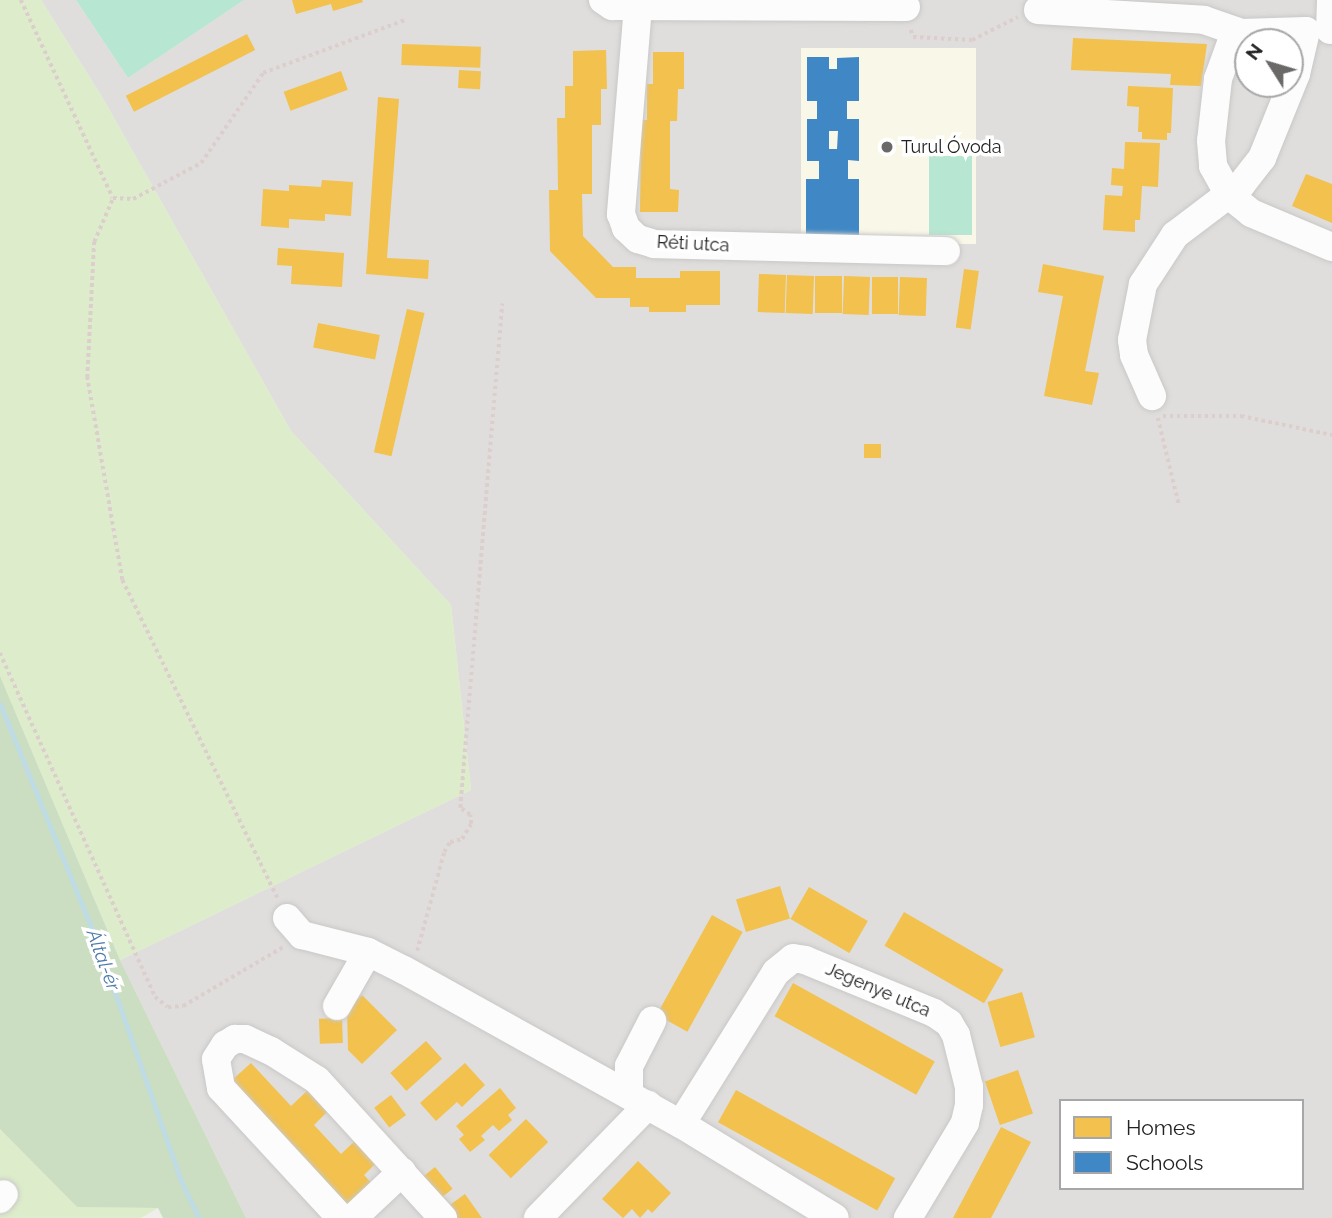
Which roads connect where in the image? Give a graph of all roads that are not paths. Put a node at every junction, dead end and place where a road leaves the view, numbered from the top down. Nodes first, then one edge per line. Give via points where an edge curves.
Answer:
1 (603, 0) edge
2 (1331, 0) edge
3 (638, 6) junction
4 (906, 7) road end
5 (1038, 10) road end
6 (1329, 30) dead end
7 (1234, 31) edge
8 (1234, 40) edge
9 (1286, 98) edge
10 (1229, 195) junction
11 (1332, 247) edge
12 (946, 251) dead end
13 (1152, 396) dead end
14 (295, 927) road end
15 (368, 952) junction
16 (338, 1006) dead end
17 (652, 1021) dead end
18 (638, 1100) junction
19 (681, 1124) junction
20 (402, 1172) junction
21 (335, 1216) edge
22 (443, 1218) edge
23 (538, 1218) edge
24 (835, 1218) edge
25 (908, 1218) edge

1 - 3 street via 612,6
2 - 6 street
3 - 4 street
3 - 12 street, Réti utca via 621,214 626,228 638,239 654,244
5 - 7 street via 1204,20
8 - 10 street via 1218,79 1211,141 1213,166
9 - 10 street via 1266,149 1252,172
10 - 11 street via 1266,221
10 - 13 street via 1175,235 1143,284 1132,340
14 - 15 street
15 - 16 street
15 - 18 street
17 - 18 street via 629,1066
18 - 19 street
18 - 23 street
19 - 24 street
19 - 25 street, Jegenye utca via 776,972 793,958 934,1013 949,1023 956,1035 970,1105 964,1124
20 - 21 street via 354,1217
20 - 21 street via 317,1080 245,1039 225,1045 216,1059 221,1088
20 - 22 street

